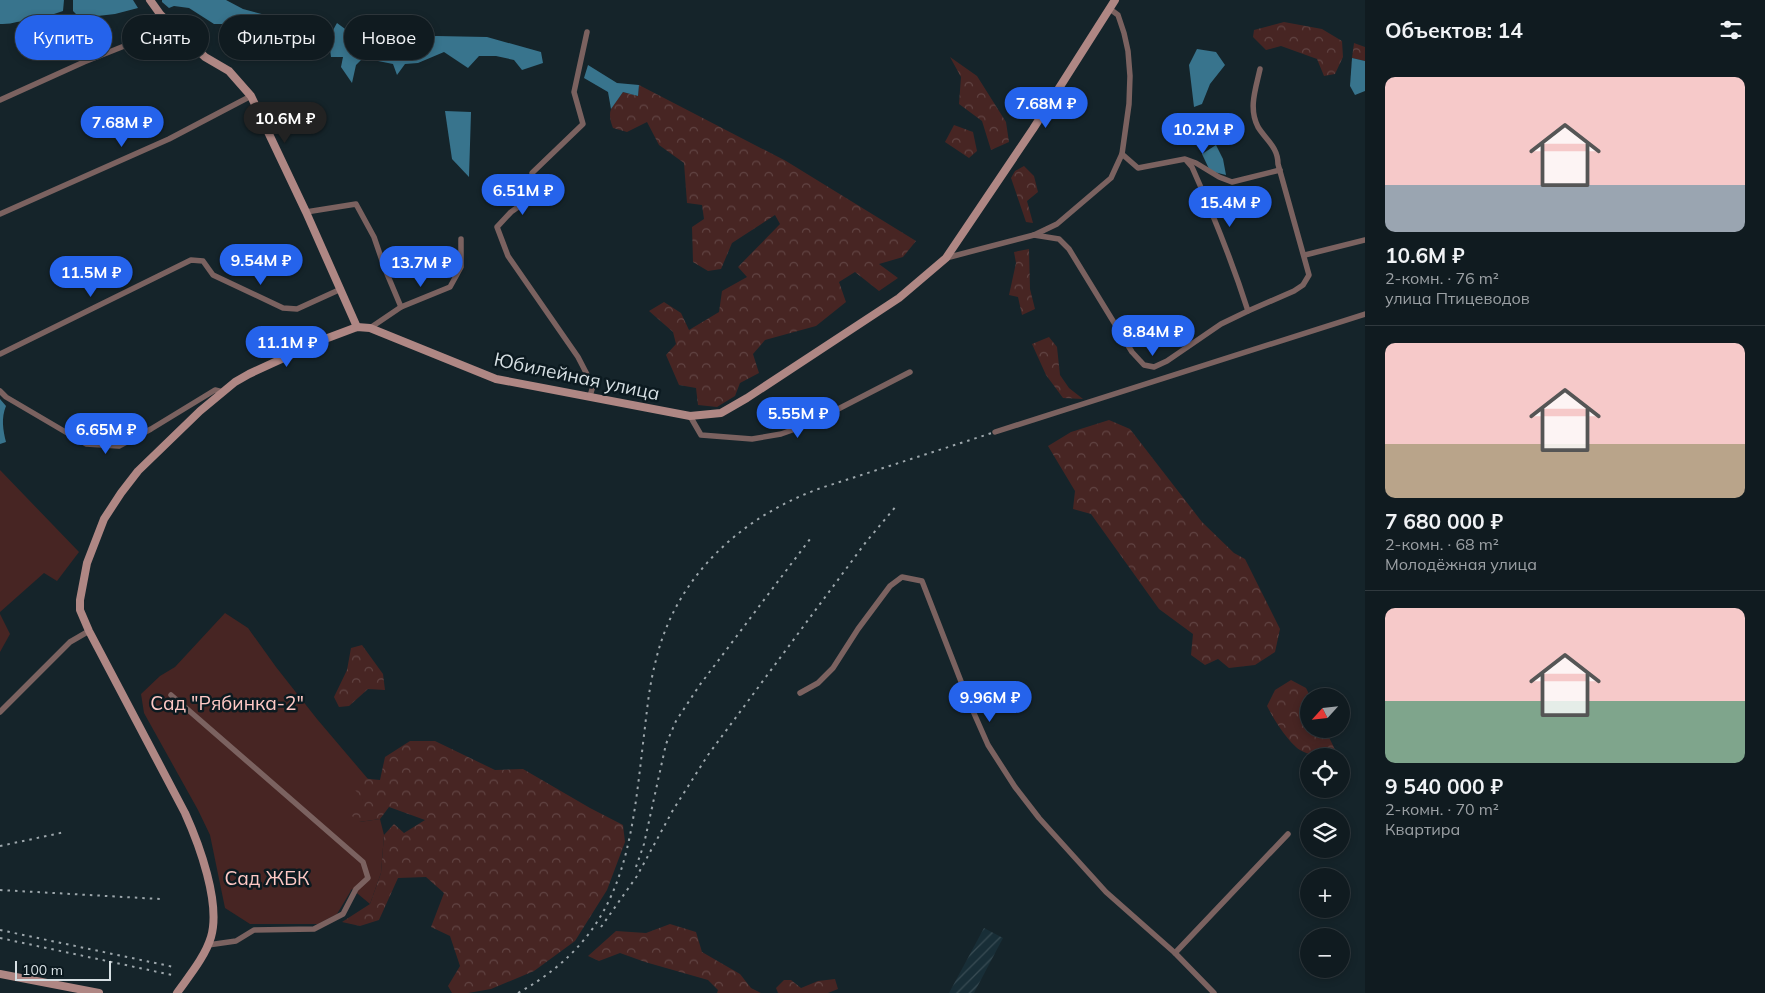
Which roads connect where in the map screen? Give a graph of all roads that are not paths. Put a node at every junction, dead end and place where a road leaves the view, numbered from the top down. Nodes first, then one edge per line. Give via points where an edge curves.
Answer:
1 (150, 0) edge
2 (1115, 0) edge
3 (1110, 9) junction
4 (161, 15) edge
5 (587, 32) dead end
6 (122, 47) edge
7 (209, 59) edge
8 (1260, 69) dead end
9 (252, 96) junction
10 (0, 100) edge
11 (1122, 154) junction
12 (1185, 159) junction
13 (1280, 170) junction
14 (306, 212) junction
15 (0, 214) edge
16 (1034, 235) junction
17 (461, 239) dead end
18 (1365, 240) edge
19 (1304, 255) junction
20 (946, 258) junction
21 (341, 289) junction
22 (401, 307) junction
23 (1248, 311) junction
24 (1365, 314) edge
25 (357, 327) junction
26 (370, 328) junction
27 (0, 354) edge
28 (910, 372) dead end
29 (0, 391) edge
30 (223, 392) junction
31 (590, 396) junction
32 (690, 416) junction
33 (995, 432) dead end
34 (89, 631) junction
35 (800, 693) dead end
36 (171, 695) dead end
37 (0, 712) edge
38 (1288, 834) dead end
39 (208, 945) junction
40 (1175, 953) junction
41 (0, 974) edge
42 (99, 993) edge
43 (177, 993) edge
44 (1214, 993) edge

1 - 4 street
2 - 3 street, Юбилейная улица
3 - 11 street via 1118,15 1128,51 1129,104
3 - 20 street, Юбилейная улица
5 - 31 street via 574,92 584,124 532,173 535,195 496,227 508,256 578,357 593,386
6 - 10 street
7 - 9 street via 229,71
8 - 13 street via 1254,117 1272,144
9 - 14 street
9 - 15 street via 169,139
11 - 12 street via 1138,168
11 - 16 street via 1111,178 1057,224
12 - 13 street via 1232,182
12 - 23 street via 1192,167 1214,215
13 - 19 street
14 - 21 street
14 - 22 street via 356,204 374,237
16 - 20 street
16 - 23 street via 1059,239 1069,249 1132,352 1144,365 1154,367 1167,361 1221,324
17 - 22 street via 461,267 450,287
18 - 19 street
19 - 23 street via 1310,275 1303,286
20 - 32 street, Юбилейная улица via 899,298 747,398 721,413
21 - 25 street
21 - 27 street via 296,309 283,308 213,275 204,261 191,260
22 - 26 street
24 - 33 street
25 - 26 street, Юбилейная улица
25 - 30 street, Юбилейная улица via 325,338 249,374
26 - 31 street, Юбилейная улица via 496,379
28 - 32 street via 809,424 781,434 752,439 701,435
29 - 30 street via 86,444 119,446 215,390
30 - 34 street, Юбилейная улица via 142,466 108,512 87,562 81,590 80,610
31 - 32 street, Юбилейная улица
34 - 37 street via 70,642
34 - 39 street, Юбилейная улица via 194,833 211,893 213,927
35 - 40 street via 818,683 833,668 890,586 902,577 922,581 988,745 1015,787 1106,892
36 - 39 street via 363,862 368,878 356,889 343,914 314,929 254,930 236,941
38 - 40 street
39 - 43 street, Юбилейная улица
40 - 44 street
41 - 42 street

